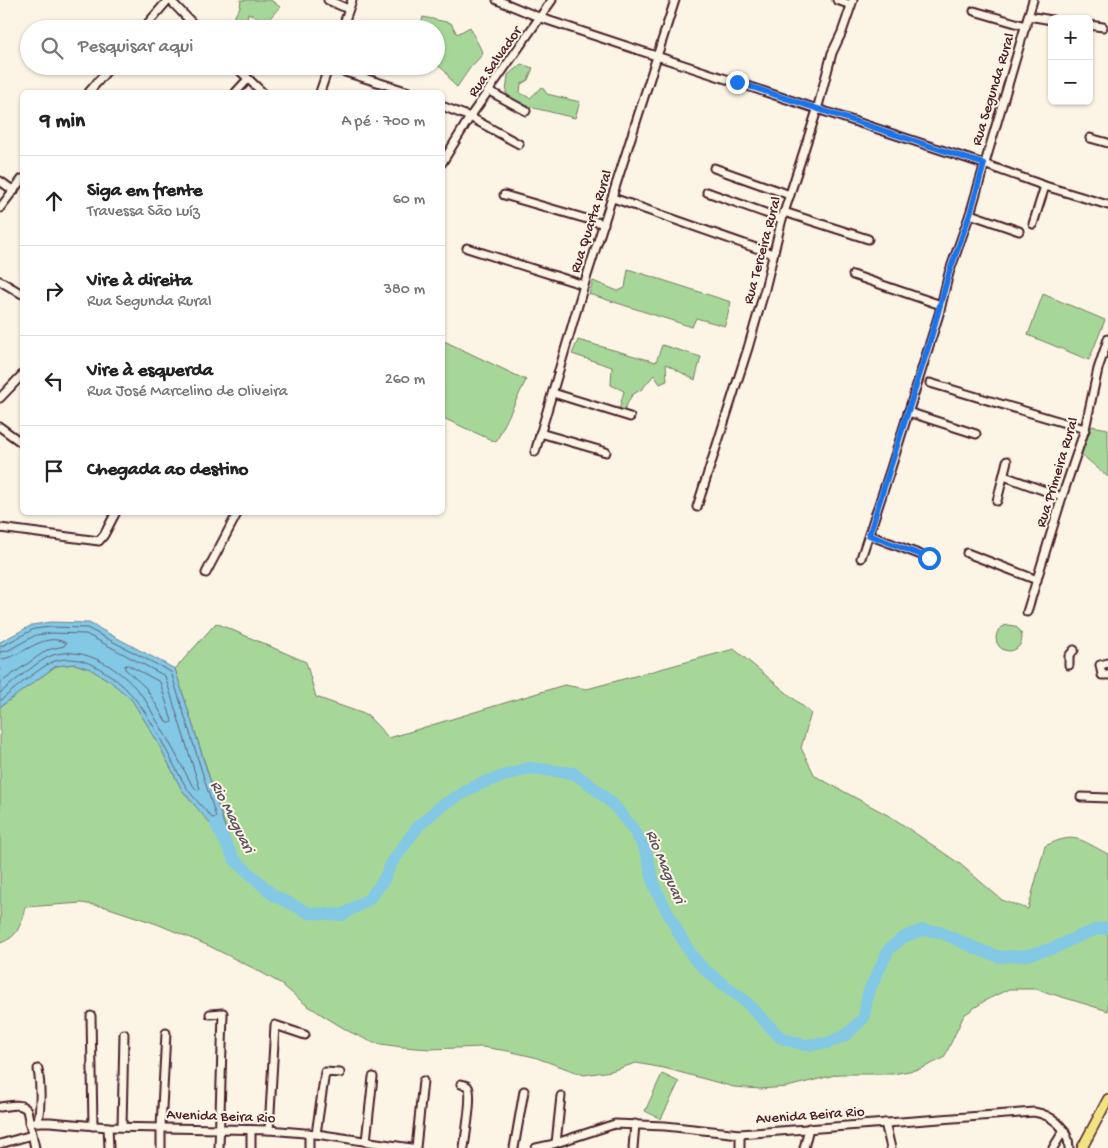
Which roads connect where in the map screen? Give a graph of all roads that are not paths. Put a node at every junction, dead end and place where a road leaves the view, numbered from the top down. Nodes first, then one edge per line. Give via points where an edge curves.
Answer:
1 (169, 0) edge
2 (328, 0) edge
3 (352, 0) edge
4 (497, 0) edge
5 (552, 0) edge
6 (674, 0) edge
7 (837, 0) edge
8 (1033, 0) edge
9 (852, 2) edge
10 (348, 10) junction
11 (974, 11) dead end
12 (1028, 16) junction
13 (541, 18) junction
14 (1048, 19) edge
15 (151, 20) edge
16 (189, 20) edge
17 (345, 20) edge
18 (1026, 26) junction
19 (1093, 26) edge
20 (1103, 27) dead end
21 (658, 56) junction
22 (103, 75) edge
23 (244, 75) edge
24 (326, 75) edge
25 (355, 75) edge
26 (248, 79) junction
27 (91, 90) edge
28 (238, 90) edge
29 (260, 90) edge
30 (321, 90) edge
31 (403, 90) edge
32 (489, 91) junction
33 (445, 107) edge
34 (817, 110) junction
35 (526, 112) dead end
36 (470, 117) junction
37 (1090, 138) dead end
38 (519, 144) dead end
39 (1108, 144) edge
40 (445, 158) edge
41 (984, 164) junction
42 (714, 168) dead end
43 (0, 181) edge
44 (20, 182) edge
45 (1042, 184) junction
46 (14, 191) junction
47 (707, 192) dead end
48 (504, 195) dead end
49 (790, 195) junction
50 (613, 198) junction
51 (1108, 205) edge
52 (0, 208) edge
53 (970, 214) junction
54 (783, 216) junction
55 (604, 224) junction
56 (1033, 224) dead end
57 (1019, 230) dead end
58 (868, 240) dead end
59 (467, 248) dead end
60 (773, 254) junction
61 (853, 275) dead end
62 (0, 281) edge
63 (584, 285) junction
64 (20, 293) edge
65 (941, 306) junction
66 (1108, 339) edge
67 (20, 377) edge
68 (930, 383) dead end
69 (553, 393) junction
70 (0, 398) edge
71 (908, 412) junction
72 (630, 417) dead end
73 (0, 427) edge
74 (1085, 429) junction
75 (540, 433) junction
76 (976, 434) dead end
77 (20, 442) edge
78 (535, 452) dead end
79 (606, 452) dead end
80 (1008, 461) dead end
81 (1004, 476) junction
82 (1062, 497) junction
83 (997, 501) dead end
84 (697, 507) dead end
85 (114, 515) edge
86 (236, 515) edge
87 (0, 528) edge
88 (867, 536) junction
89 (967, 553) dead end
90 (861, 558) dead end
91 (929, 558) dead end
92 (206, 573) dead end
93 (1037, 580) junction
94 (1027, 612) dead end
95 (1074, 650) dead end
96 (1108, 663) edge
97 (1069, 665) dead end
98 (1108, 675) edge
99 (1082, 797) dead end
100 (1108, 798) edge
101 (210, 1014) dead end
102 (91, 1016) dead end
103 (166, 1033) dead end
104 (124, 1034) dead end
105 (305, 1035) dead end
106 (38, 1069) dead end
107 (340, 1073) dead end
108 (373, 1077) dead end
109 (423, 1081) dead end
110 (462, 1084) dead end
111 (524, 1091) dead end
112 (561, 1096) dead end
113 (1108, 1099) edge
114 (0, 1107) edge
115 (30, 1122) junction
116 (38, 1122) junction
117 (885, 1123) junction
118 (635, 1124) junction
119 (93, 1126) junction
120 (108, 1127) junction
121 (122, 1127) junction
122 (161, 1127) junction
123 (810, 1128) junction
124 (219, 1129) junction
125 (251, 1130) junction
126 (269, 1130) junction
127 (1064, 1130) junction
128 (312, 1134) junction
129 (740, 1134) junction
130 (32, 1135) junction
131 (360, 1143) edge
132 (0, 1144) edge
133 (552, 1145) edge
134 (35, 1148) edge
135 (109, 1148) edge
136 (161, 1148) edge
137 (219, 1148) edge
138 (251, 1148) edge
139 (309, 1148) edge
140 (412, 1148) edge
141 (416, 1148) edge
142 (464, 1148) edge
143 (514, 1148) edge
144 (536, 1148) edge
145 (633, 1148) edge
146 (740, 1148) edge
147 (804, 1148) edge
148 (891, 1148) edge
149 (1053, 1148) edge
150 (1069, 1148) edge
151 (1082, 1148) edge

1 - 15 street
1 - 16 street
2 - 10 street
3 - 10 street
4 - 13 street
5 - 13 street, Rua Salvador
6 - 21 street, Rua Quarta Rural
7 - 9 street
8 - 12 street, Rua Segunda Rural
9 - 34 street, Rua Terceira Rural via 832,54
10 - 17 street
11 - 18 street
12 - 14 street
12 - 18 street, Rua Segunda Rural
13 - 21 street
13 - 32 street, Rua Salvador
18 - 41 street, Rua Segunda Rural
19 - 20 street
21 - 34 street
21 - 50 street, Rua Quarta Rural
22 - 27 street
23 - 26 street
24 - 30 street
25 - 31 street
26 - 28 street
26 - 29 street
32 - 35 street
32 - 36 street, Rua Salvador
33 - 36 street
34 - 41 street
34 - 49 street, Rua Terceira Rural
36 - 38 street
36 - 40 street, Rua Salvador
37 - 39 street
41 - 45 street
41 - 53 street, Rua Segunda Rural
42 - 49 street
43 - 46 street
44 - 46 street
45 - 51 street
45 - 56 street
46 - 52 street
47 - 54 street
48 - 55 street
49 - 54 street, Rua Terceira Rural
50 - 55 street, Rua Quarta Rural
50 - 60 street
53 - 57 street
53 - 65 street, Rua Segunda Rural
54 - 58 street
54 - 60 street, Rua Terceira Rural
55 - 63 street, Rua Quarta Rural
59 - 63 street
60 - 84 street, Rua Terceira Rural via 720,445 705,474
61 - 65 street
62 - 64 street
63 - 69 street, Rua Quarta Rural
65 - 71 street, Rua Segunda Rural via 933,341
66 - 74 street, Rua Primeira Rural
67 - 70 street
68 - 74 street
69 - 72 street
69 - 75 street, Rua Quarta Rural
71 - 76 street
71 - 88 street, Rua Segunda Rural
73 - 77 street
74 - 82 street, Rua Primeira Rural
75 - 78 street, Rua Quarta Rural
75 - 79 street
80 - 81 street
81 - 82 street
81 - 83 street
82 - 93 street, Rua Primeira Rural
85 - 87 street via 99,540
86 - 92 street
88 - 90 street, Rua Segunda Rural
88 - 91 street
89 - 93 street
93 - 94 street, Rua Primeira Rural
95 - 97 street via 1069,656
96 - 98 street via 1100,665 1102,675
99 - 100 street
101 - 124 street via 223,1013
102 - 119 street
103 - 122 street
104 - 121 street
105 - 126 street via 275,1025
106 - 116 street
107 - 128 street via 325,1072
108 - 131 street
109 - 141 street
110 - 142 street via 469,1089 470,1098
111 - 143 street
112 - 133 street
113 - 151 main road
114 - 115 street via 22,1105
115 - 116 street, Avenida Beira Rio
115 - 130 street
116 - 119 street, Avenida Beira Rio
117 - 123 street, Avenida Beira Rio
117 - 127 street, Avenida Beira Rio via 1034,1112 1049,1116
117 - 148 street
118 - 129 street, Avenida Beira Rio
118 - 133 street, Avenida Beira Rio via 615,1124
118 - 145 street
119 - 120 street, Avenida Beira Rio
120 - 121 street, Avenida Beira Rio
120 - 135 street
121 - 122 street, Avenida Beira Rio
122 - 124 street, Avenida Beira Rio
122 - 136 street
123 - 129 street, Avenida Beira Rio
123 - 147 street
124 - 125 street, Avenida Beira Rio
124 - 137 street
125 - 126 street, Avenida Beira Rio
125 - 138 street
126 - 128 street, Avenida Beira Rio
127 - 149 street
127 - 150 street
128 - 131 street, Avenida Beira Rio
128 - 139 street
129 - 146 street
130 - 132 street
130 - 134 street
131 - 140 street, Avenida Beira Rio
133 - 144 street, Avenida Beira Rio

